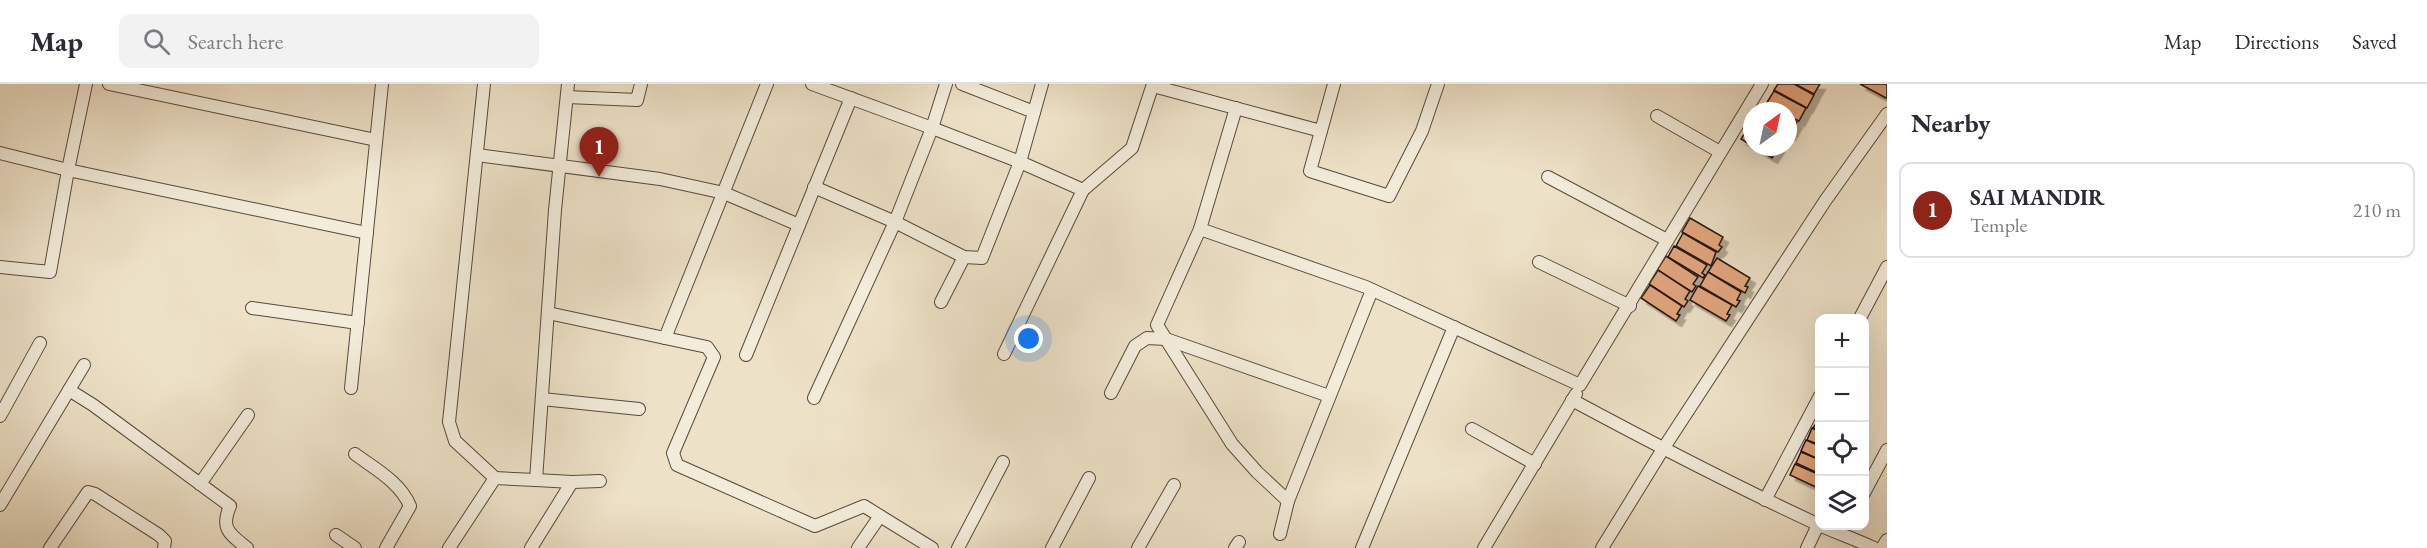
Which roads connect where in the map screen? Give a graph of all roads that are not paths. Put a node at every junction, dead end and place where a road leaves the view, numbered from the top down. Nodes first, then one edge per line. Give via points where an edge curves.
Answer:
1 (86, 84) edge
2 (109, 84) edge
3 (382, 84) edge
4 (484, 84) edge
5 (568, 84) edge
6 (640, 84) edge
7 (767, 84) edge
8 (812, 84) edge
9 (946, 84) edge
10 (962, 84) edge
11 (1042, 84) edge
12 (1334, 84) edge
13 (1438, 84) edge
14 (1762, 84) edge
15 (1153, 85) edge
16 (567, 97) junction
17 (850, 98) junction
18 (1236, 108) junction
19 (1034, 111) junction
20 (1887, 114) edge
21 (1657, 116) dead end
22 (932, 128) junction
23 (1321, 131) junction
24 (376, 140) junction
25 (1720, 152) junction
26 (0, 153) edge
27 (477, 155) junction
28 (1020, 162) junction
29 (560, 166) junction
30 (69, 170) junction
31 (1548, 177) dead end
32 (814, 187) junction
33 (1083, 190) junction
34 (723, 193) junction
35 (895, 222) junction
36 (799, 225) junction
37 (1200, 229) junction
38 (367, 233) junction
39 (1667, 240) junction
40 (964, 257) junction
41 (1539, 262) dead end
42 (0, 267) edge
43 (1887, 267) edge
44 (1372, 290) junction
45 (941, 302) dead end
46 (1630, 306) junction
47 (252, 308) dead end
48 (548, 313) junction
49 (1862, 314) edge
50 (358, 323) junction
51 (1454, 327) junction
52 (665, 338) junction
53 (1166, 339) junction
54 (40, 343) dead end
55 (1004, 354) dead end
56 (746, 355) dead end
57 (84, 365) dead end
58 (1580, 385) junction
59 (351, 388) dead end
60 (69, 390) junction
61 (1112, 393) dead end
62 (1329, 396) junction
63 (814, 398) dead end
64 (542, 399) junction
65 (1572, 400) junction
66 (1815, 405) edge
67 (639, 409) dead end
68 (248, 415) dead end
69 (0, 416) edge
70 (1472, 429) dead end
71 (1663, 449) junction
72 (1887, 450) edge
73 (355, 454) dead end
74 (1003, 462) dead end
75 (1535, 464) junction
76 (495, 478) junction
77 (1089, 478) dead end
78 (536, 480) junction
79 (600, 481) dead end
80 (572, 482) junction
81 (200, 484) junction
82 (1869, 484) edge
83 (1174, 485) dead end
84 (1765, 500) junction
85 (1288, 501) junction
86 (0, 504) edge
87 (880, 516) junction
88 (1815, 524) edge
89 (1816, 530) edge
90 (1846, 530) edge
91 (1280, 534) dead end
92 (336, 536) dead end
93 (1887, 540) edge
94 (50, 548) edge
95 (164, 548) edge
96 (247, 548) edge
97 (355, 548) edge
98 (386, 548) edge
99 (449, 548) edge
100 (531, 548) edge
101 (858, 548) edge
102 (932, 548) edge
103 (958, 548) edge
104 (1052, 548) edge
105 (1138, 548) edge
106 (1362, 548) edge
107 (1484, 548) edge
108 (1602, 548) edge
109 (1807, 548) edge
110 (1874, 548) edge
111 (1882, 548) edge

1 - 30 street
2 - 24 street
3 - 24 street
4 - 27 street
5 - 16 street
6 - 16 street via 637,100
7 - 34 street
8 - 17 street
9 - 22 street
10 - 19 street
11 - 19 street
12 - 23 street
13 - 23 street via 1422,131 1389,196 1310,171
14 - 25 street
15 - 18 street
15 - 33 street via 1132,148
16 - 29 street
17 - 22 street
17 - 32 street
18 - 23 street
18 - 37 street
19 - 28 street
20 - 71 street via 1825,201
21 - 25 street
22 - 28 street
22 - 35 street
24 - 38 street
25 - 39 street
26 - 30 street
27 - 29 street
27 - 76 street via 449,422 455,441
28 - 33 street
28 - 40 street via 981,258
29 - 34 street via 660,179
29 - 48 street
30 - 38 street
30 - 42 street via 50,272
31 - 39 street
32 - 35 street
32 - 36 street
33 - 55 street
34 - 36 street
34 - 52 street
35 - 40 street
35 - 63 street
36 - 56 street
37 - 44 street
37 - 53 street via 1158,325
38 - 50 street
39 - 46 street
40 - 45 street
41 - 46 street
43 - 49 street
44 - 51 street
44 - 62 street
46 - 58 street
47 - 50 street
48 - 52 street
48 - 64 street
50 - 59 street
51 - 58 street
51 - 106 street
52 - 87 street via 707,347 714,357 673,453 677,465 815,526 864,506
53 - 61 street via 1147,338 1135,346
53 - 62 street
53 - 85 street via 1232,444
54 - 69 street
57 - 60 street
58 - 65 street
60 - 81 street
60 - 86 street
62 - 85 street
64 - 67 street
64 - 78 street
65 - 71 street
65 - 75 street
66 - 84 street
68 - 81 street
70 - 75 street
71 - 84 street
71 - 108 street
72 - 82 street
73 - 98 street via 386,476 405,494 410,506
74 - 103 street
75 - 107 street
76 - 78 street
76 - 99 street
77 - 104 street
78 - 80 street
79 - 80 street
80 - 100 street
81 - 96 street via 230,506 224,519 226,527
83 - 105 street
84 - 88 street
85 - 91 street
87 - 101 street
87 - 102 street
89 - 109 street
90 - 110 street
92 - 97 street
93 - 111 street
94 - 95 street via 88,492 159,535 165,541

